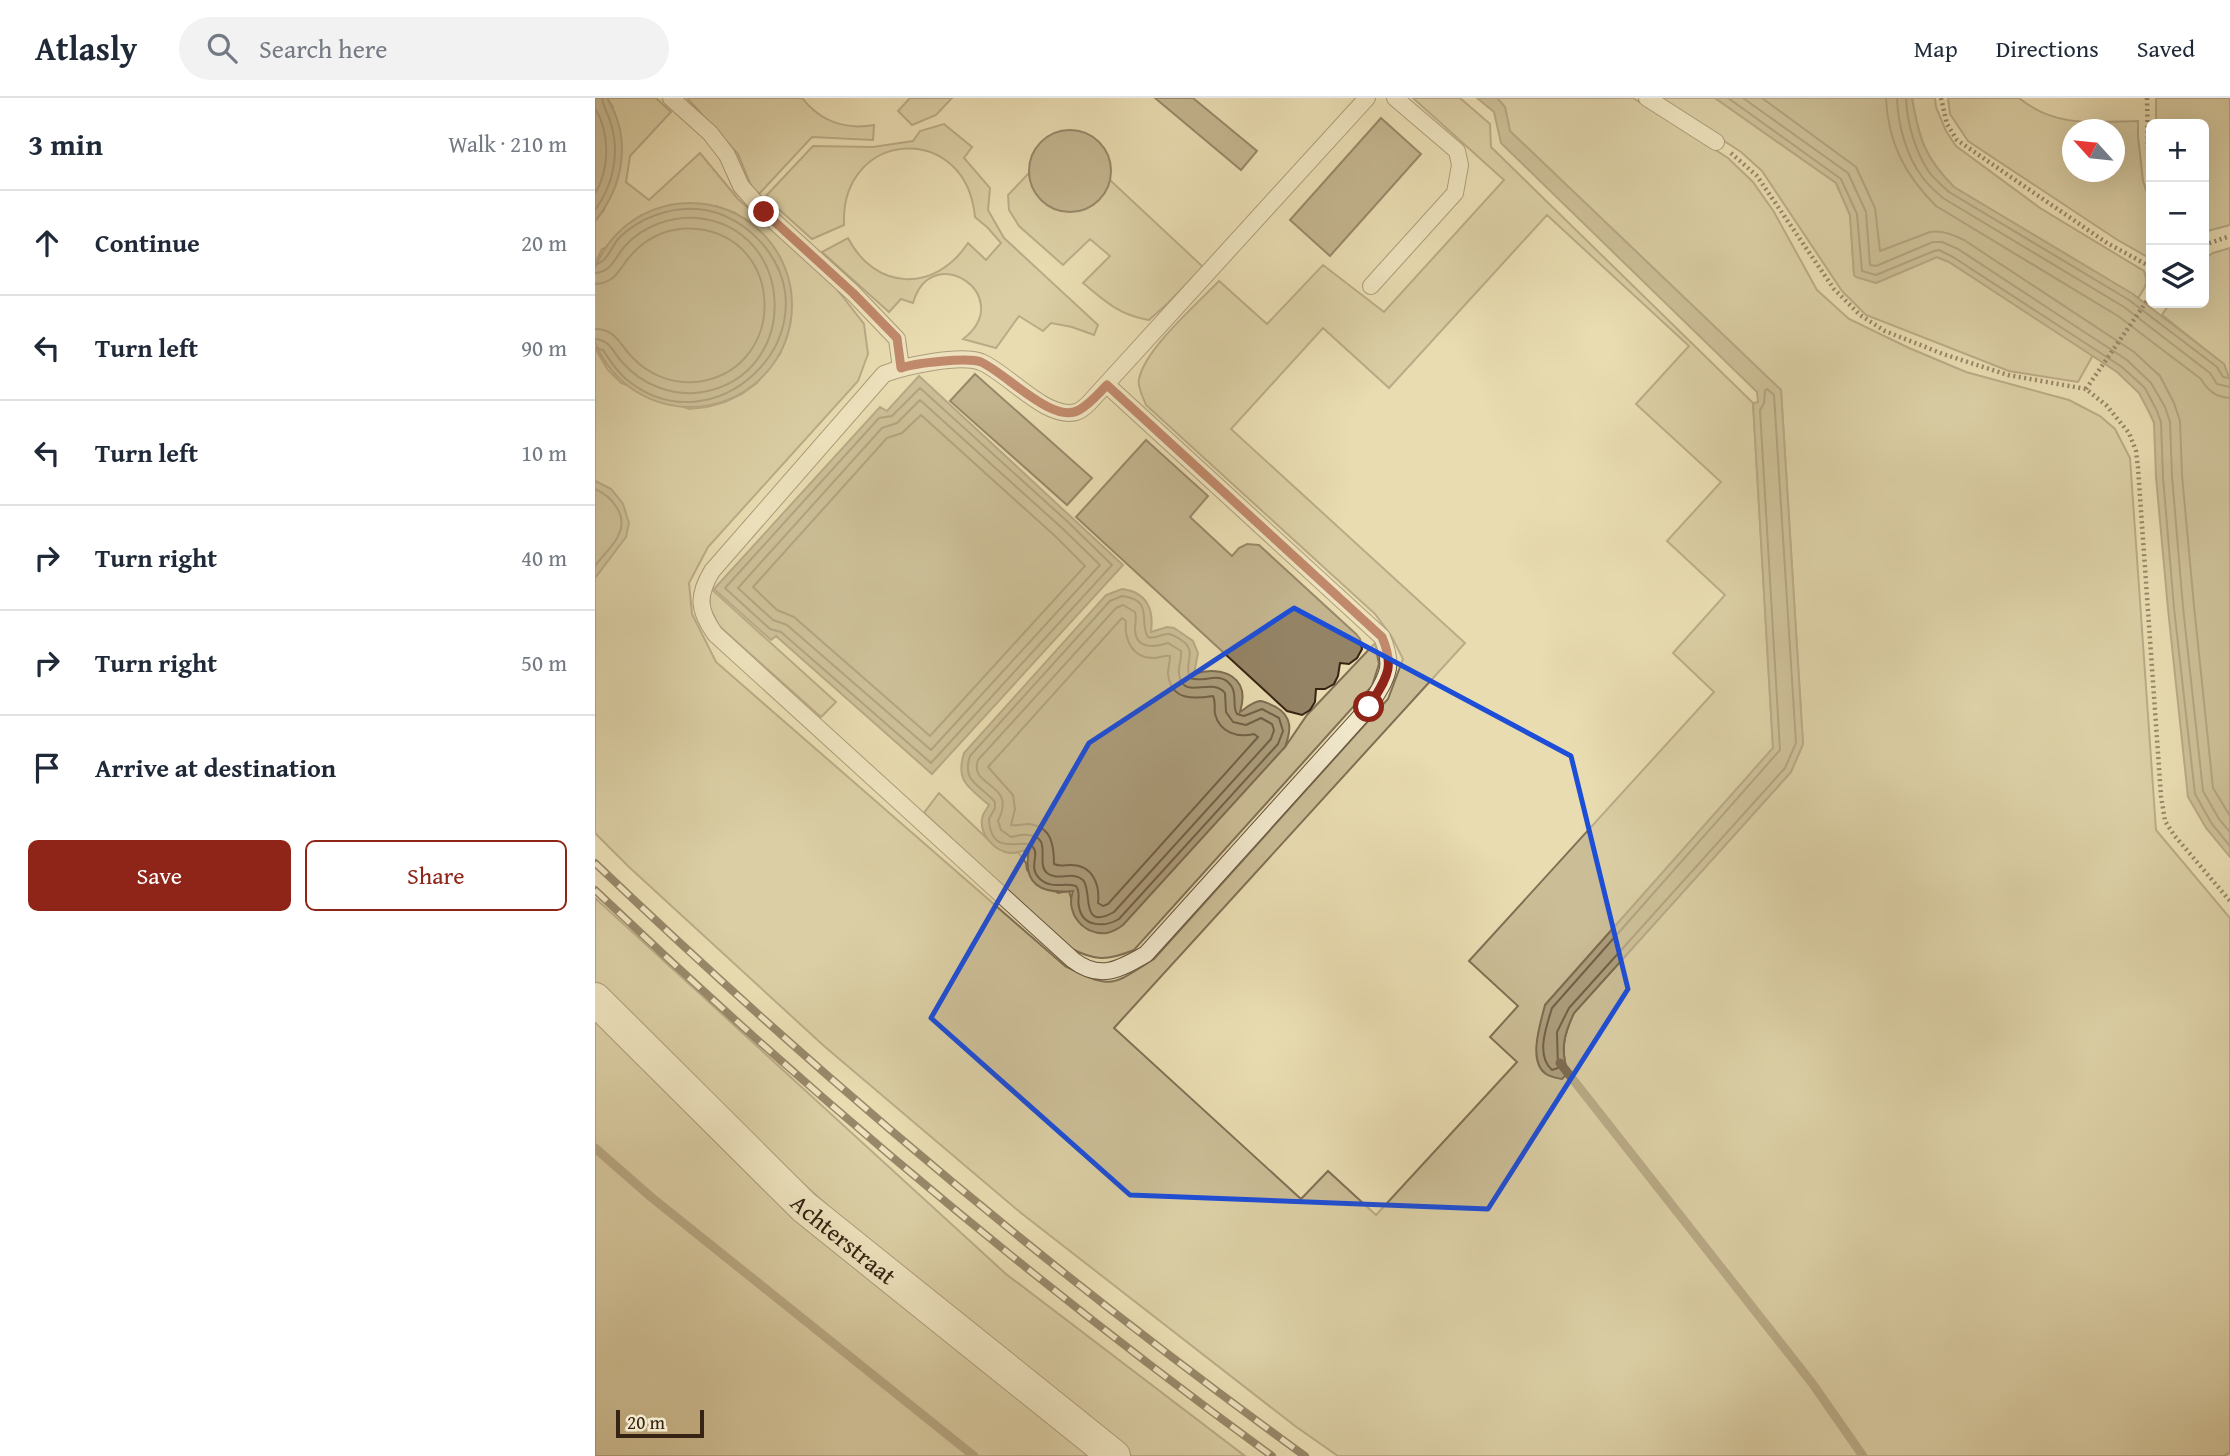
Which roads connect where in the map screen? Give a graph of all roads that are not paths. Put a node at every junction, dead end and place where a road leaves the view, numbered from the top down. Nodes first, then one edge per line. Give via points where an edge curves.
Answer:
1 (671, 98) edge
2 (1367, 98) edge
3 (1395, 98) edge
4 (1647, 98) edge
5 (1716, 142) road end
6 (1371, 286) dead end
7 (901, 368) junction
8 (1107, 385) junction
9 (595, 999) edge
10 (1114, 1456) edge

1 - 7 lane via 710,133 727,155 741,186 764,212 897,338
2 - 8 lane
3 - 6 lane via 1457,151 1460,165 1455,193
4 - 5 lane
7 - 8 lane via 950,360 978,361 1060,412 1077,412
7 - 8 lane via 884,374 712,571 702,588 702,609 715,634 1063,950 1085,969 1105,972 1121,969 1146,954 1360,718 1388,674 1389,655 1382,637
9 - 10 street, Achterstraat via 804,1207

